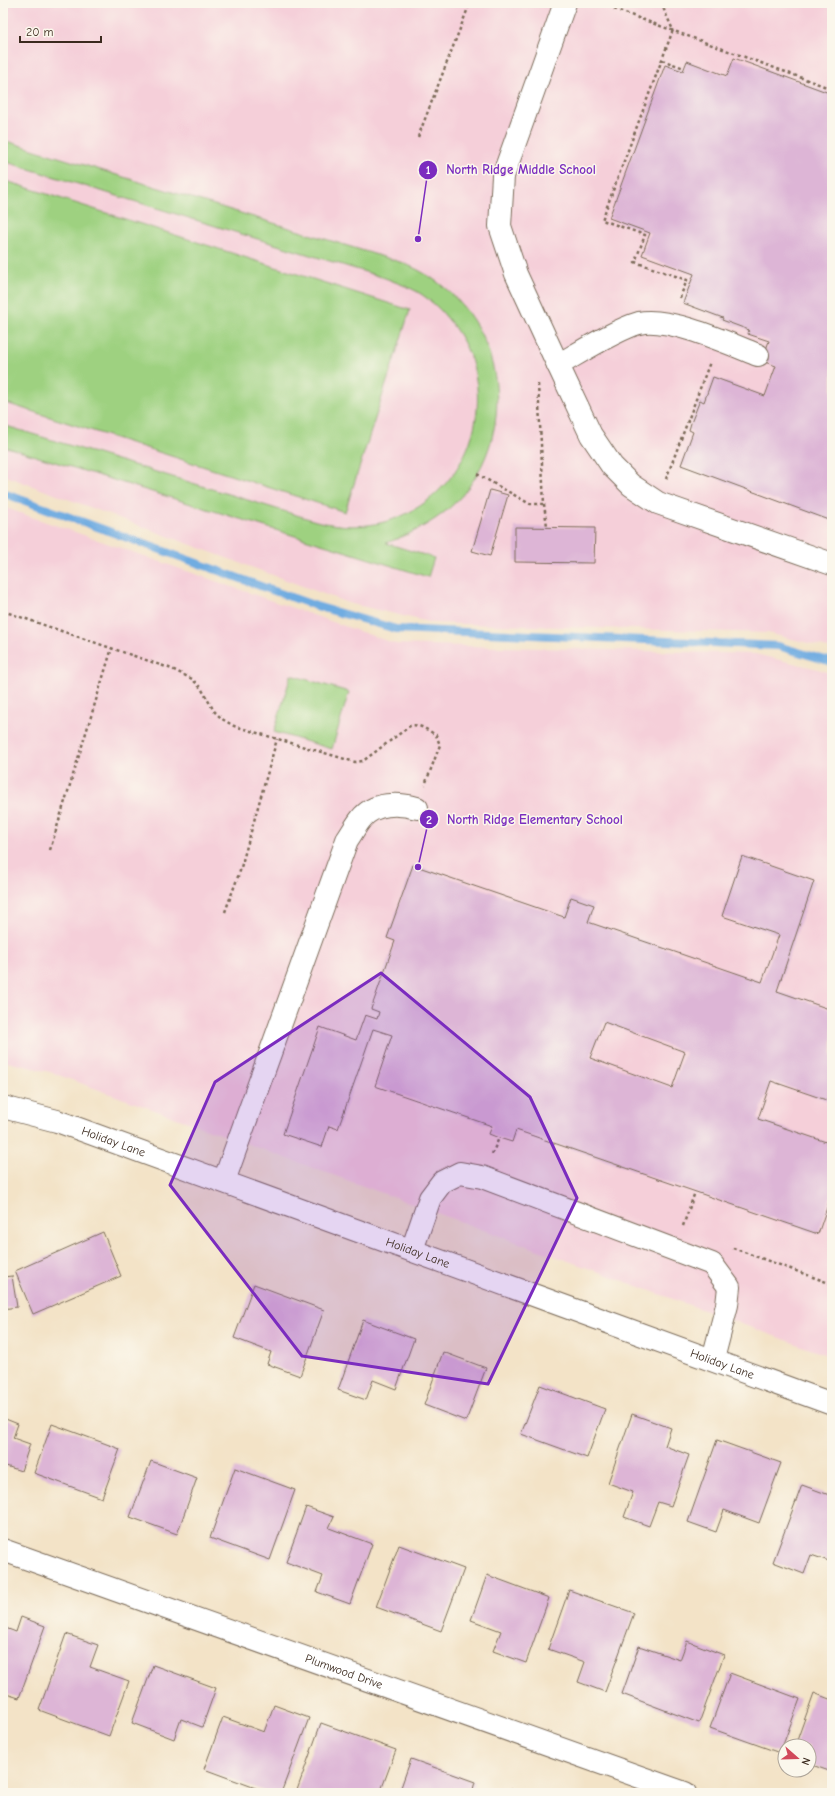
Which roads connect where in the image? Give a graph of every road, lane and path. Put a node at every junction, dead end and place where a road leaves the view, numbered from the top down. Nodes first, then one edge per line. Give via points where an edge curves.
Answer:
1 (470, 3) edge
2 (565, 3) edge
3 (627, 3) edge
4 (661, 3) edge
5 (673, 30) junction
6 (662, 60) junction
7 (684, 68) dead end
8 (832, 88) edge
9 (418, 137) dead end
10 (647, 232) dead end
11 (645, 235) junction
12 (677, 306) dead end
13 (710, 337) junction
14 (758, 355) dead end
15 (558, 365) junction
16 (477, 474) dead end
17 (667, 476) dead end
18 (544, 504) junction
19 (547, 526) dead end
20 (832, 564) edge
21 (3, 611) edge
22 (112, 648) junction
23 (276, 739) junction
24 (417, 808) joint
25 (50, 850) dead end
26 (225, 912) dead end
27 (3, 1107) edge
28 (499, 1138) dead end
29 (491, 1158) dead end
30 (224, 1181) junction
31 (695, 1192) dead end
32 (682, 1229) dead end
33 (730, 1247) dead end
34 (412, 1250) junction
35 (832, 1284) edge
36 (713, 1359) junction
37 (832, 1404) edge
38 (3, 1550) edge
39 (685, 1793) edge

1 - 9 path
2 - 15 street via 503,176 500,226 516,274
3 - 5 path via 614,9
4 - 5 path
5 - 6 path
5 - 8 path
6 - 7 path
6 - 11 path via 602,220
10 - 11 path
11 - 12 path via 635,262 687,280
13 - 14 street
13 - 15 street via 660,322 640,323
13 - 17 path via 713,354
15 - 18 path via 544,374 538,383
15 - 20 street via 591,435 612,466 631,485 658,502
16 - 18 path via 530,504
18 - 19 path
21 - 22 path
22 - 23 path via 172,669 192,679 222,719 234,726
22 - 25 path
23 - 24 path via 359,762 414,724 436,735 440,745
23 - 26 path via 240,871
24 - 30 street via 403,804 380,806 362,817 347,840
27 - 30 street, Holiday Lane via 56,1121
28 - 29 path
30 - 34 street, Holiday Lane
31 - 32 path
33 - 35 path
34 - 36 street, Holiday Lane
34 - 36 street via 430,1198 442,1182 460,1173 482,1177 712,1264 729,1287
36 - 37 street, Holiday Lane
38 - 39 street, Plumwood Drive

